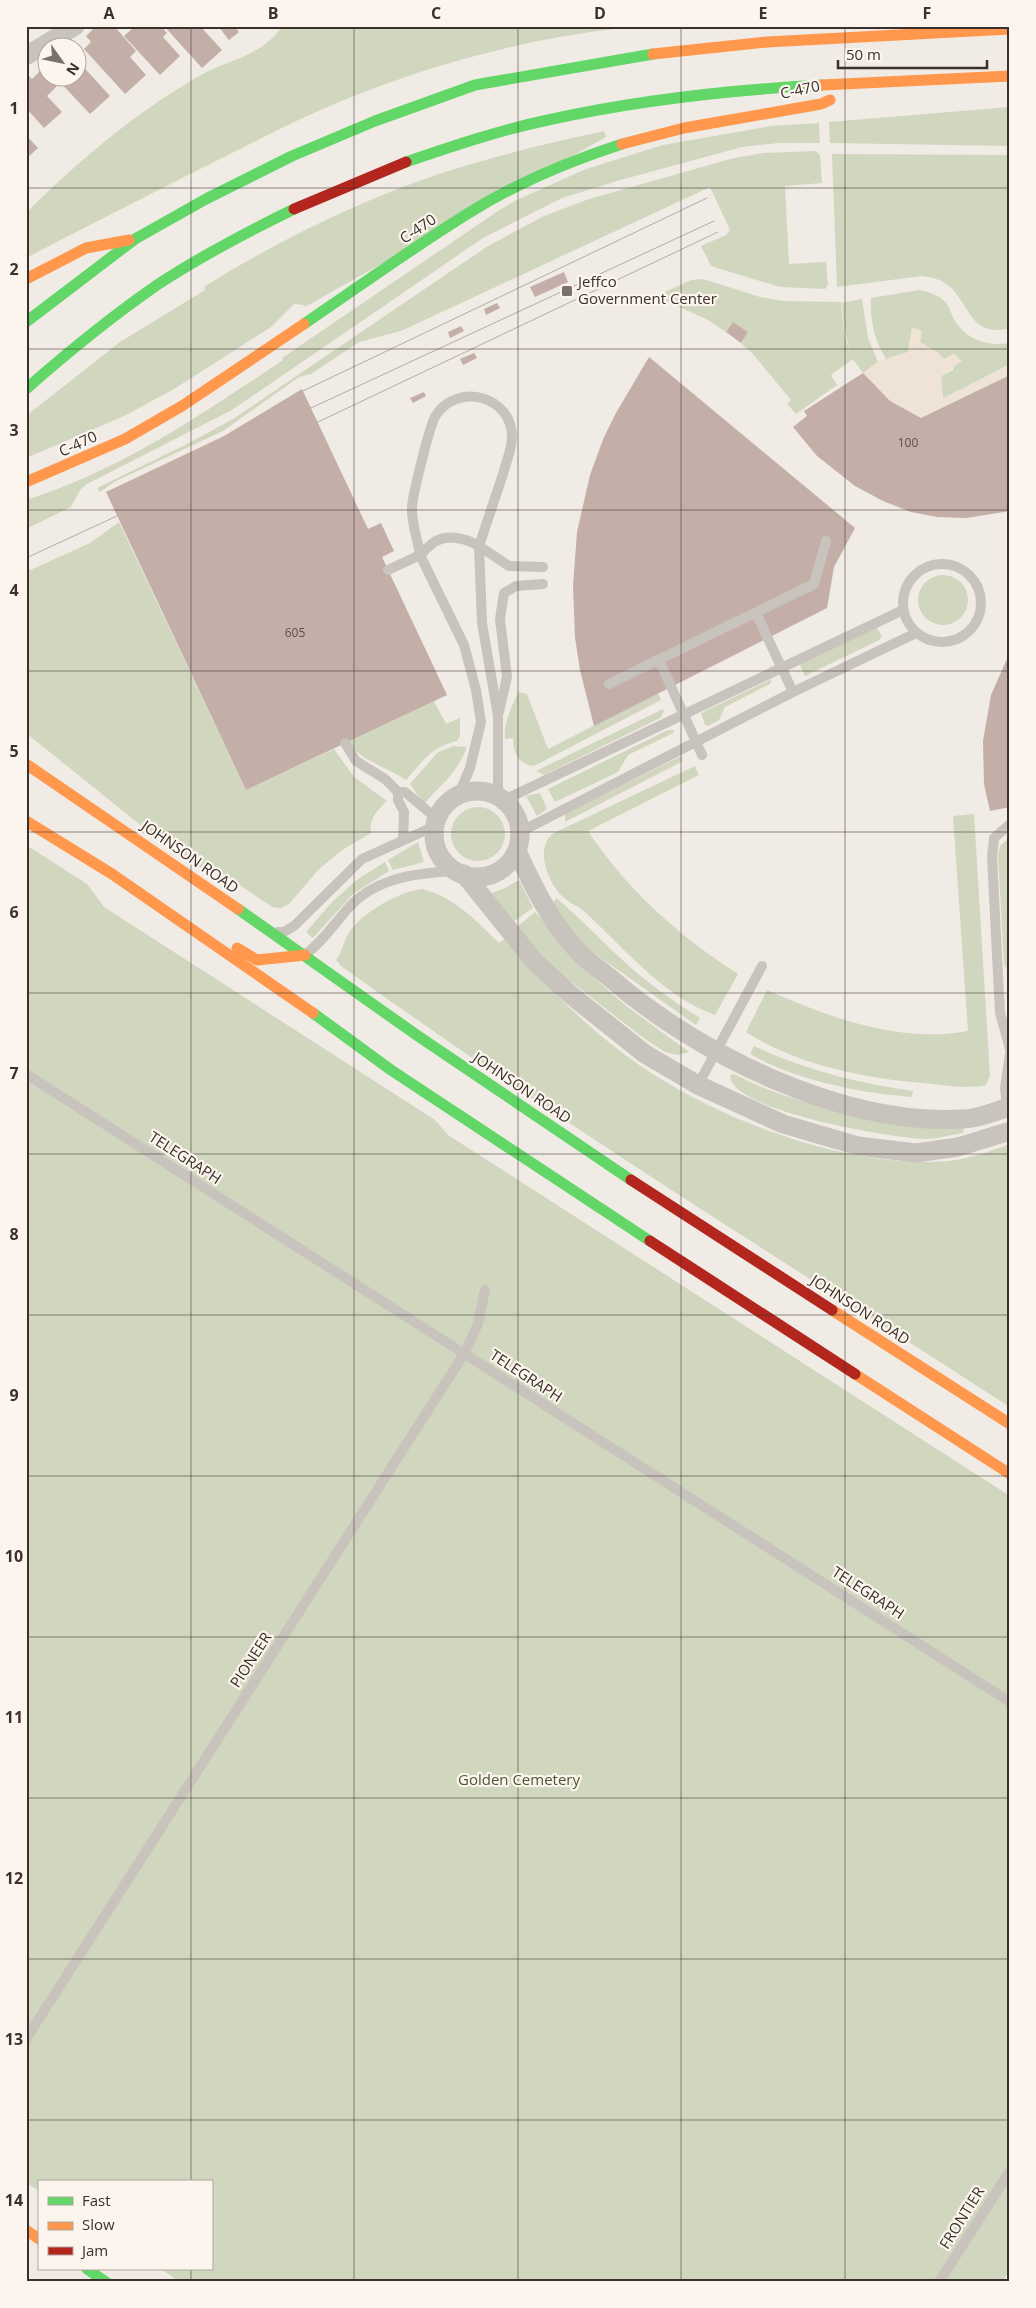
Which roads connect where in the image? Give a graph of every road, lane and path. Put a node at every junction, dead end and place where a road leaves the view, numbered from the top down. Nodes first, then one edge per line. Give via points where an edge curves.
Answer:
1 (75, 26) edge
2 (1010, 28) edge
3 (26, 56) edge
4 (1010, 76) edge
5 (863, 84) junction
6 (135, 239) junction
7 (26, 279) edge
8 (26, 322) edge
9 (26, 389) edge
10 (28, 482) edge
11 (826, 541) dead end
12 (479, 546) junction
13 (420, 555) junction
14 (543, 567) dead end
15 (388, 570) dead end
16 (543, 584) dead end
17 (903, 610) junction
18 (756, 613) junction
19 (916, 633) junction
20 (659, 660) junction
21 (782, 666) junction
22 (609, 684) dead end
23 (793, 692) junction
24 (683, 713) junction
25 (498, 716) junction
26 (345, 743) dead end
27 (696, 743) junction
28 (702, 755) dead end
29 (26, 764) edge
30 (398, 792) junction
31 (458, 796) junction
32 (501, 798) junction
33 (26, 821) edge
34 (436, 822) junction
35 (1010, 824) edge
36 (520, 832) junction
37 (403, 839) junction
38 (517, 851) junction
39 (460, 872) junction
40 (112, 874) junction
41 (270, 930) junction
42 (306, 955) junction
43 (762, 966) dead end
44 (998, 983) junction
45 (1010, 984) edge
46 (1010, 1049) edge
47 (717, 1050) junction
48 (1010, 1053) edge
49 (26, 1074) edge
50 (698, 1085) junction
51 (1009, 1113) edge
52 (1010, 1131) edge
53 (485, 1290) dead end
54 (464, 1354) junction
55 (1010, 1424) edge
56 (1010, 1474) edge
57 (1010, 1702) edge
58 (26, 2039) edge
59 (1010, 2171) edge
60 (26, 2230) edge
61 (38, 2237) edge
62 (88, 2270) edge
63 (106, 2282) edge
64 (939, 2282) edge

1 - 3 street
2 - 6 main road via 671,51 475,85 375,121 292,156
4 - 5 main road
5 - 9 main road via 718,93 611,107 498,132 381,171 298,207 216,249 102,326
5 - 10 main road, C-470 via 821,104 684,128 628,142 579,158 525,182 473,210 182,406 125,438
6 - 7 main road via 86,248
6 - 8 main road
11 - 18 lane via 814,584
12 - 13 lane via 467,539 436,541
12 - 13 lane via 512,438 508,418 499,407 484,398 470,396 444,406 431,426 412,507
12 - 14 lane via 509,566
12 - 25 lane via 482,623
13 - 15 lane
13 - 31 lane via 464,645 480,714 470,768
16 - 25 lane via 516,586 504,593 500,619 507,677
17 - 19 lane
17 - 19 lane via 904,592 910,580 920,570 933,565 957,567 976,586 980,608 968,632 957,639 941,642 927,640
17 - 21 lane
18 - 20 lane
18 - 21 lane
19 - 23 lane
20 - 22 lane
20 - 24 lane
21 - 23 lane
21 - 24 lane
23 - 27 lane
24 - 27 lane
24 - 32 lane
25 - 32 lane
26 - 30 lane via 356,761
27 - 28 lane
27 - 36 lane
29 - 41 main road, JOHNSON ROAD
30 - 34 lane via 405,792
30 - 37 lane via 404,812
31 - 32 street via 480,791
31 - 34 street via 448,803
32 - 36 street via 518,820
33 - 40 main road
34 - 37 lane
34 - 39 street via 436,848 442,859
35 - 44 lane via 994,838 992,857
36 - 38 street
37 - 41 lane via 362,859 294,926 284,932
38 - 39 street via 499,871 487,876 474,877
38 - 47 street via 539,899 575,948 632,998
39 - 42 lane via 420,872 376,885 346,910
39 - 50 street via 534,961 571,995 645,1054
40 - 42 main road via 257,960
40 - 56 main road via 400,1075
41 - 42 main road, JOHNSON ROAD
42 - 55 main road, JOHNSON ROAD via 418,1036 664,1201
43 - 47 lane
44 - 45 lane
44 - 46 lane via 1000,1013
47 - 50 lane
47 - 51 street via 774,1080 840,1103 902,1117 964,1119
48 - 51 lane via 1006,1088
49 - 54 lane, TELEGRAPH
50 - 52 street via 784,1124 858,1146 916,1153 958,1147
53 - 54 lane, PIONEER via 478,1324
54 - 57 lane, TELEGRAPH
54 - 58 lane, PIONEER
59 - 64 lane, FRONTIER
60 - 61 main road
62 - 63 main road

